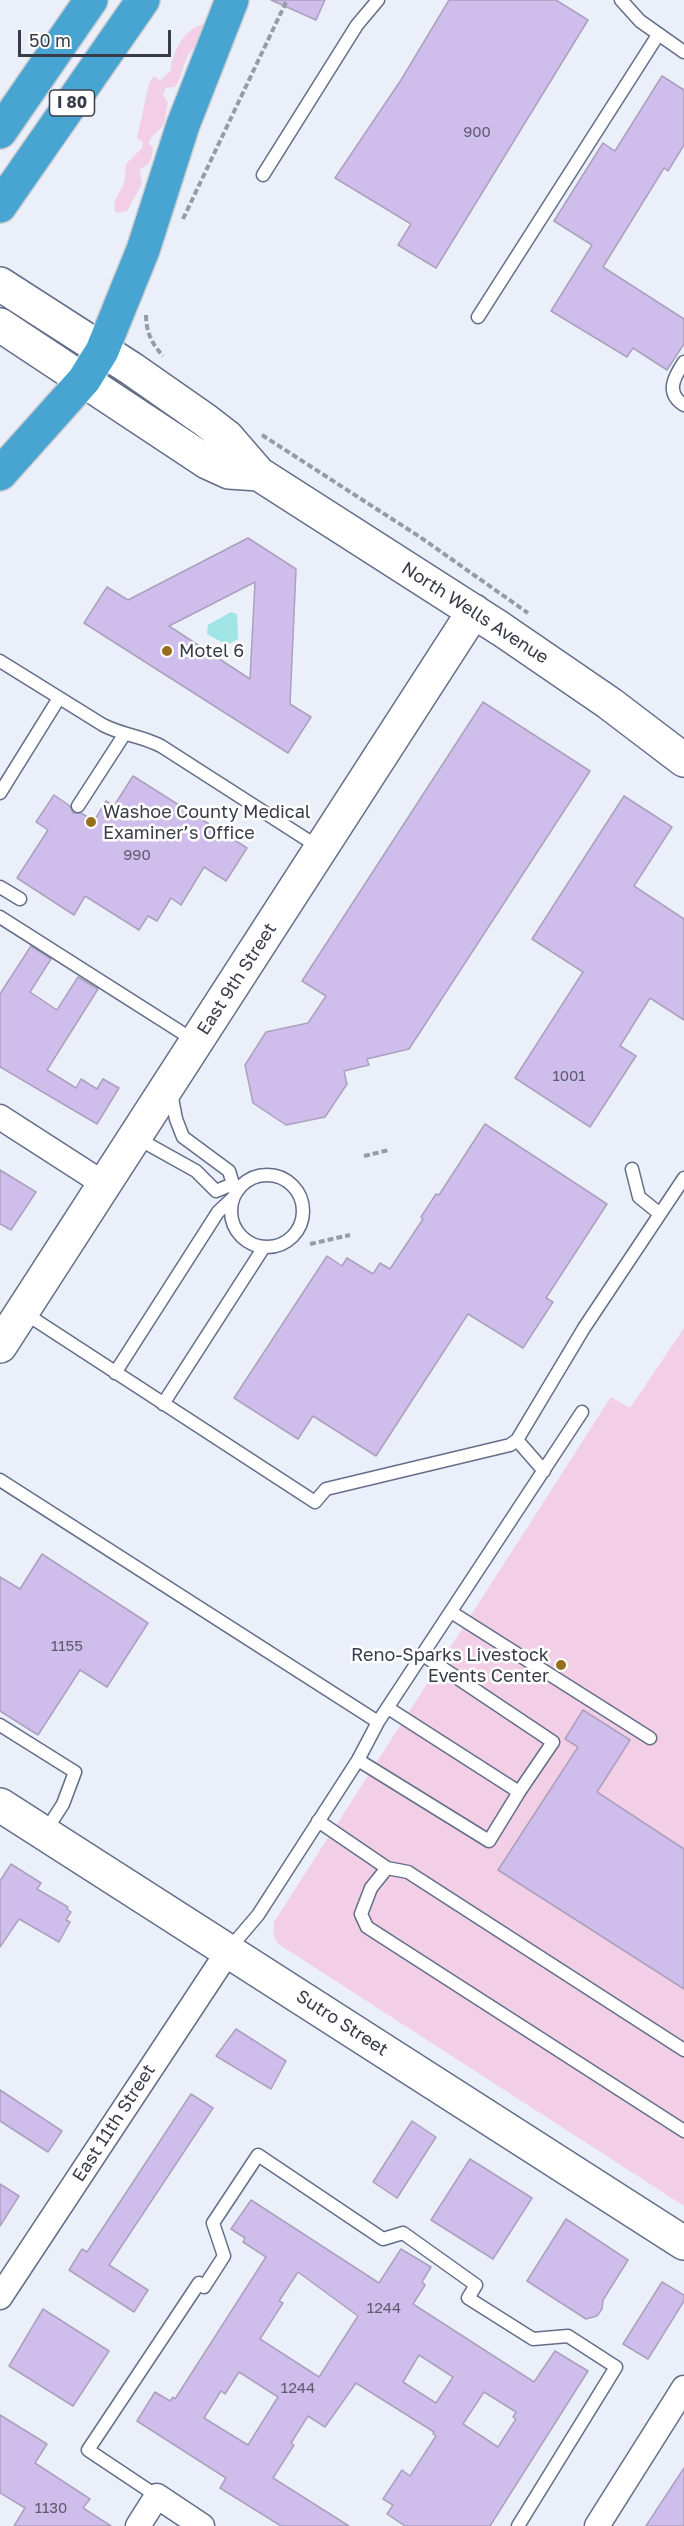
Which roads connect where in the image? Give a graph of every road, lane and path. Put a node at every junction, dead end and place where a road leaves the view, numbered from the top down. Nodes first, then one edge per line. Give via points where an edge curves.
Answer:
1 (91, 0) edge
2 (143, 0) edge
3 (232, 0) edge
4 (287, 0) edge
5 (378, 0) edge
6 (621, 0) edge
7 (658, 35) junction
8 (684, 52) edge
9 (0, 132) edge
10 (263, 175) dead end
11 (0, 206) edge
12 (179, 226) dead end
13 (0, 284) edge
14 (146, 310) dead end
15 (478, 317) dead end
16 (0, 325) edge
17 (102, 351) junction
18 (684, 362) edge
19 (170, 364) dead end
20 (84, 380) junction
21 (684, 405) edge
22 (254, 429) dead end
23 (0, 474) edge
24 (259, 474) junction
25 (474, 611) junction
26 (534, 617) dead end
27 (0, 661) edge
28 (59, 698) junction
29 (124, 735) junction
30 (684, 760) edge
31 (0, 793) edge
32 (78, 806) dead end
33 (321, 849) junction
34 (0, 887) edge
35 (20, 899) dead end
36 (0, 917) edge
37 (196, 1042) junction
38 (170, 1083) junction
39 (0, 1117) edge
40 (135, 1137) junction
41 (389, 1150) dead end
42 (364, 1156) dead end
43 (632, 1169) dead end
44 (684, 1178) edge
45 (104, 1184) junction
46 (235, 1190) junction
47 (660, 1214) junction
48 (350, 1235) dead end
49 (310, 1244) dead end
50 (264, 1247) junction
51 (9, 1324) edge
52 (115, 1373) junction
53 (163, 1404) junction
54 (582, 1412) dead end
55 (517, 1440) junction
56 (544, 1471) junction
57 (0, 1480) edge
58 (451, 1612) junction
59 (423, 1655) junction
60 (388, 1708) junction
61 (378, 1722) junction
62 (0, 1725) edge
63 (650, 1738) dead end
64 (357, 1760) junction
65 (519, 1792) junction
66 (0, 1805) edge
67 (318, 1821) junction
68 (45, 1833) junction
69 (387, 1868) junction
70 (229, 1950) junction
71 (684, 2050) edge
72 (684, 2131) edge
73 (684, 2243) edge
74 (0, 2297) edge
75 (684, 2388) edge
76 (157, 2496) junction
77 (138, 2526) edge
78 (202, 2526) edge
79 (518, 2526) edge
80 (597, 2526) edge

1 - 9 highway, I 80
2 - 11 highway, I 80
3 - 17 highway via 183,125 143,250
4 - 12 path
5 - 10 lane via 357,25
6 - 7 lane
7 - 8 lane
7 - 15 lane
13 - 17 street, North Wells Avenue
14 - 19 path via 146,328 153,346
16 - 20 street, North Wells Avenue
17 - 20 highway
17 - 24 street, North Wells Avenue via 227,437
18 - 21 lane via 672,380 678,401
20 - 23 highway
20 - 24 street, North Wells Avenue via 207,462 229,472
22 - 26 path
24 - 25 street, North Wells Avenue
25 - 30 street, North Wells Avenue via 609,703
25 - 33 street, East 9th Street
27 - 28 lane
28 - 29 lane
28 - 31 lane
29 - 32 lane
29 - 33 lane via 161,746
33 - 37 street, East 9th Street
34 - 35 lane
36 - 37 lane
37 - 38 street, East 9th Street
38 - 40 street, East 9th Street
38 - 46 lane via 183,1137 229,1171
39 - 45 street
40 - 45 street, East 9th Street
40 - 46 lane via 196,1172 216,1191
41 - 42 path
43 - 47 lane via 639,1197
44 - 47 lane
45 - 51 street, East 9th Street
46 - 50 lane via 231,1208 237,1230 244,1238
46 - 50 lane via 248,1180 272,1175 293,1186 300,1197 302,1221 297,1232 277,1246
46 - 52 lane
47 - 55 lane via 584,1328
48 - 49 path
50 - 53 lane
51 - 52 lane
52 - 53 lane
53 - 55 lane via 315,1502 326,1489 510,1445
54 - 56 lane
55 - 56 lane
56 - 58 lane
57 - 61 lane
58 - 59 lane
58 - 63 lane
59 - 60 lane
59 - 65 lane via 553,1742
60 - 61 lane
60 - 65 lane
61 - 64 lane
62 - 68 lane via 75,1772 63,1804
64 - 65 lane via 489,1841
64 - 67 lane
66 - 68 street, Sutro Street
67 - 69 lane
67 - 70 lane via 258,1915
68 - 70 street, Sutro Street
69 - 71 lane via 408,1872
69 - 72 lane via 371,1888 361,1914 367,1927
70 - 73 street, Sutro Street
70 - 74 street, East 11th Street
75 - 80 street
76 - 77 street
76 - 78 street
76 - 79 lane via 88,2450 199,2283 204,2287 224,2256 213,2223 258,2155 383,2239 403,2233 476,2285 468,2298 533,2339 568,2336 616,2367

